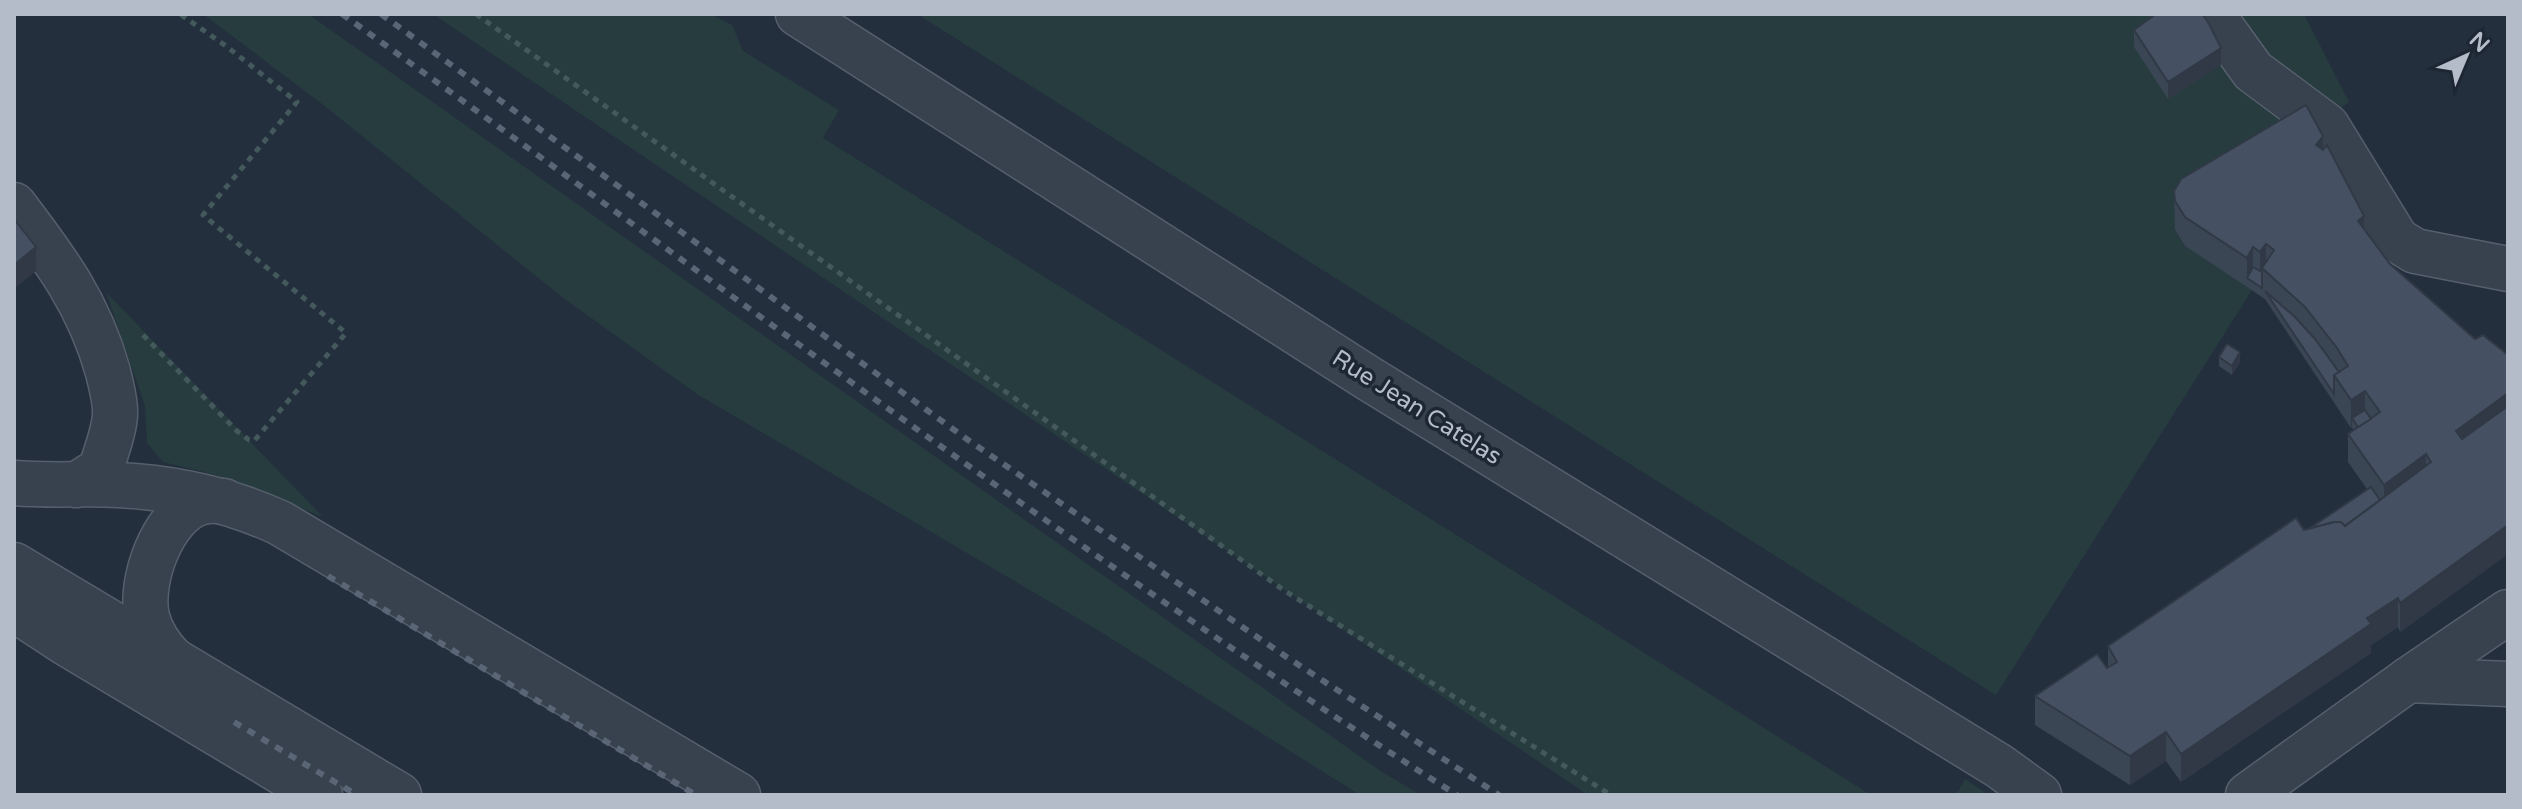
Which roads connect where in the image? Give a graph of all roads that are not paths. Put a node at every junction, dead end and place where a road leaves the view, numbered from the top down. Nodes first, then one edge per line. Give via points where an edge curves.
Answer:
1 (798, 14) edge
2 (2212, 14) edge
3 (14, 205) edge
4 (2508, 269) edge
5 (14, 483) edge
6 (76, 485) junction
7 (224, 501) junction
8 (14, 565) edge
9 (14, 609) edge
10 (2508, 612) edge
11 (177, 664) junction
12 (2408, 680) junction
13 (2508, 684) edge
14 (320, 795) edge
15 (399, 795) edge
16 (738, 795) edge
17 (2039, 795) edge
18 (2248, 795) edge

1 - 17 street, Rue Jean Catelas
2 - 4 street via 2253,71 2327,126 2397,240 2415,251
3 - 6 street via 81,299 114,394 116,414 101,469
5 - 6 street
6 - 7 street via 158,489
7 - 11 street via 197,503 181,514 151,565 147,617 162,649
7 - 16 street via 280,523
8 - 11 street
9 - 14 street
10 - 12 street
11 - 15 street
12 - 13 street
12 - 18 street

